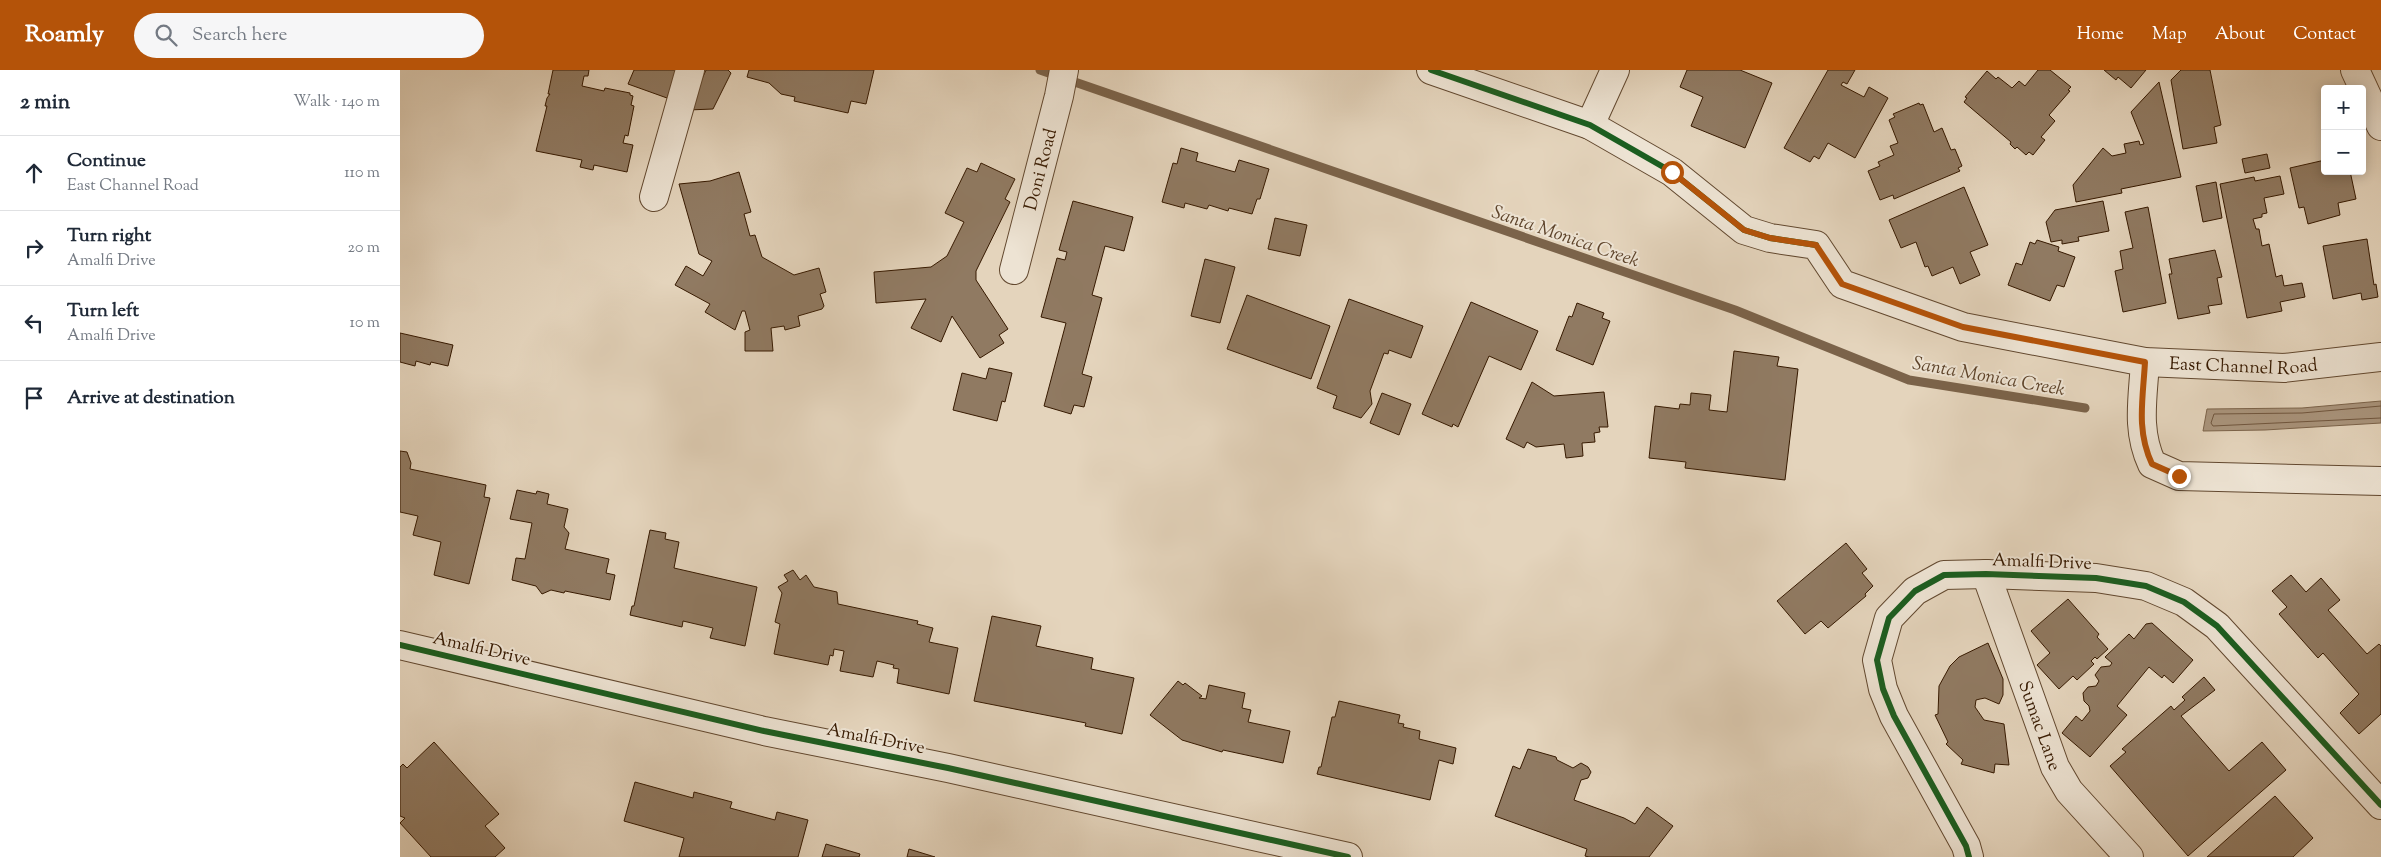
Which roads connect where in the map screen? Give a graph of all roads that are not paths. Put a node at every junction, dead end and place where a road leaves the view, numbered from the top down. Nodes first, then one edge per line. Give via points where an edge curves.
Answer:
1 (690, 70) edge
2 (1430, 70) edge
3 (1615, 70) edge
4 (2355, 70) edge
5 (1062, 83) edge
6 (2379, 118) edge
7 (1590, 125) junction
8 (654, 197) dead end
9 (1014, 270) dead end
10 (2381, 357) edge
11 (2145, 362) junction
12 (2381, 481) edge
13 (1986, 574) junction
14 (400, 645) edge
15 (2381, 805) edge
16 (1348, 857) edge
17 (1969, 857) edge
18 (2129, 857) edge

1 - 8 street
2 - 7 street, East Channel Road
3 - 7 street
4 - 6 street
5 - 9 street, Doni Road
7 - 11 street, East Channel Road via 1672,172 1744,230 1770,238 1816,245 1842,284 1963,327
10 - 11 street, East Channel Road via 2284,368
11 - 12 street via 2141,430 2152,464 2179,476
13 - 15 street, Amalfi Drive via 2096,578 2146,586 2184,602 2217,626
13 - 17 street, Amalfi Drive via 1944,575 1915,591 1889,618 1877,660 1883,689 1894,716 1966,846
13 - 18 street, Sumac Lane via 2055,767 2069,791
14 - 16 street, Amalfi Drive via 764,731 948,768

